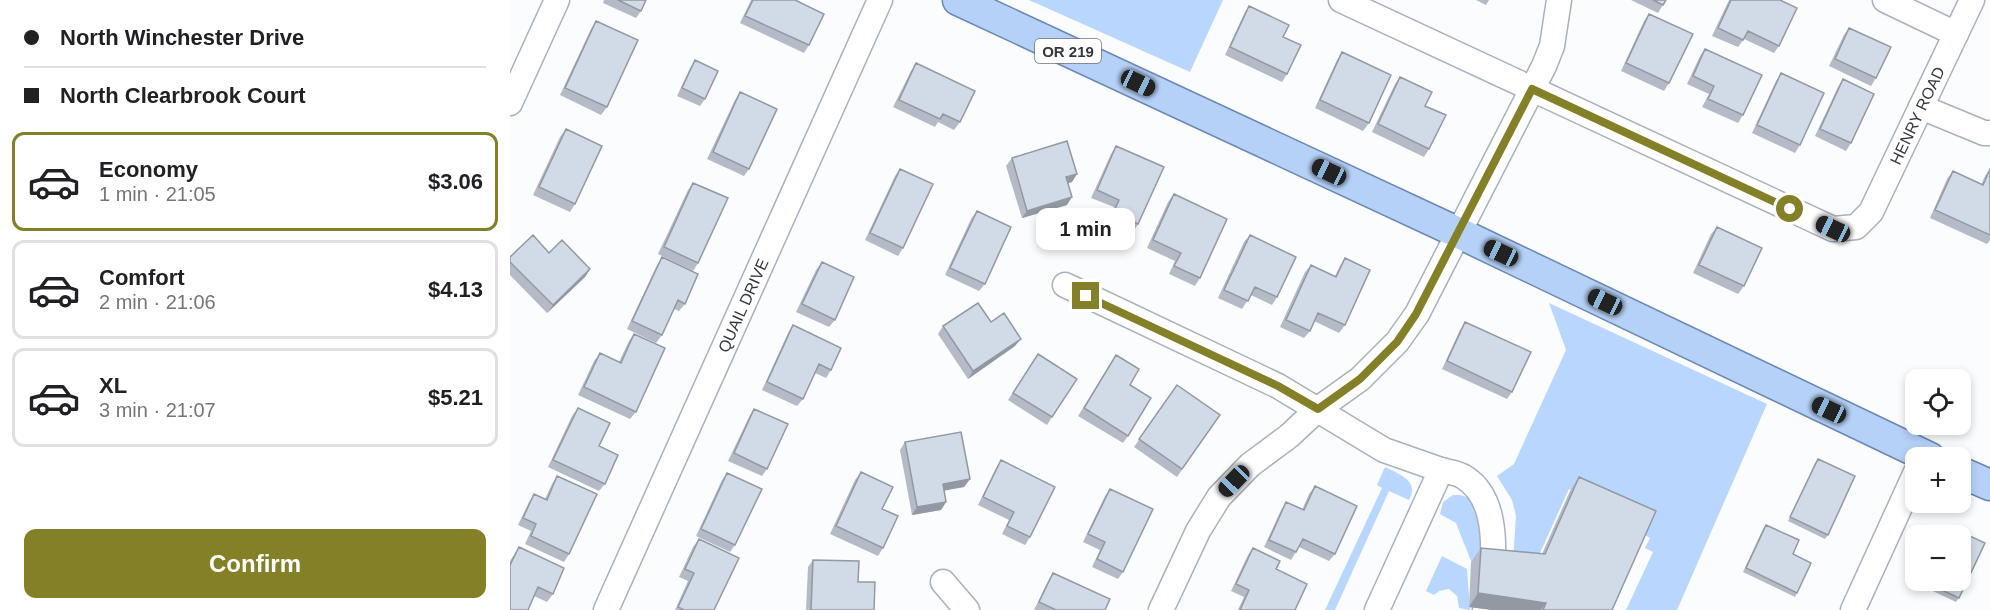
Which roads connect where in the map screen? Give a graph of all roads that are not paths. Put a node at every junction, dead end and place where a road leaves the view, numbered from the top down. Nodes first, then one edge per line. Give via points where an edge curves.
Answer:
1 (557, 0) edge
2 (880, 0) edge
3 (958, 0) edge
4 (1341, 0) edge
5 (1559, 0) edge
6 (1884, 0) edge
7 (1972, 0) edge
8 (1956, 34) junction
9 (1532, 89) junction
10 (510, 103) edge
11 (1921, 107) junction
12 (1990, 133) edge
13 (1459, 233) junction
14 (1065, 285) dead end
15 (1318, 409) junction
16 (1905, 451) edge
17 (1441, 470) junction
18 (1971, 477) edge
19 (1990, 485) edge
20 (1905, 499) edge
21 (1492, 563) edge
22 (943, 582) dead end
23 (606, 610) edge
24 (967, 610) edge
25 (1161, 610) edge
26 (1377, 610) edge
27 (1854, 610) edge

1 - 10 street
2 - 23 street, QUAIL DRIVE
3 - 13 main road, OR 219
4 - 9 street
5 - 9 street via 1552,46
6 - 8 street
7 - 8 street, HENRY ROAD
8 - 11 street, HENRY ROAD
9 - 11 street, HENRY ROAD via 1833,229 1856,227 1871,212
9 - 13 street
11 - 12 street
13 - 15 street via 1397,342 1360,379
13 - 16 main road, OR 219
14 - 15 street via 1278,386
15 - 17 street via 1384,450
15 - 25 street via 1250,465 1219,497 1198,531
17 - 21 street via 1464,477 1482,494 1494,535
17 - 26 street
18 - 19 main road
20 - 27 street
22 - 24 street

